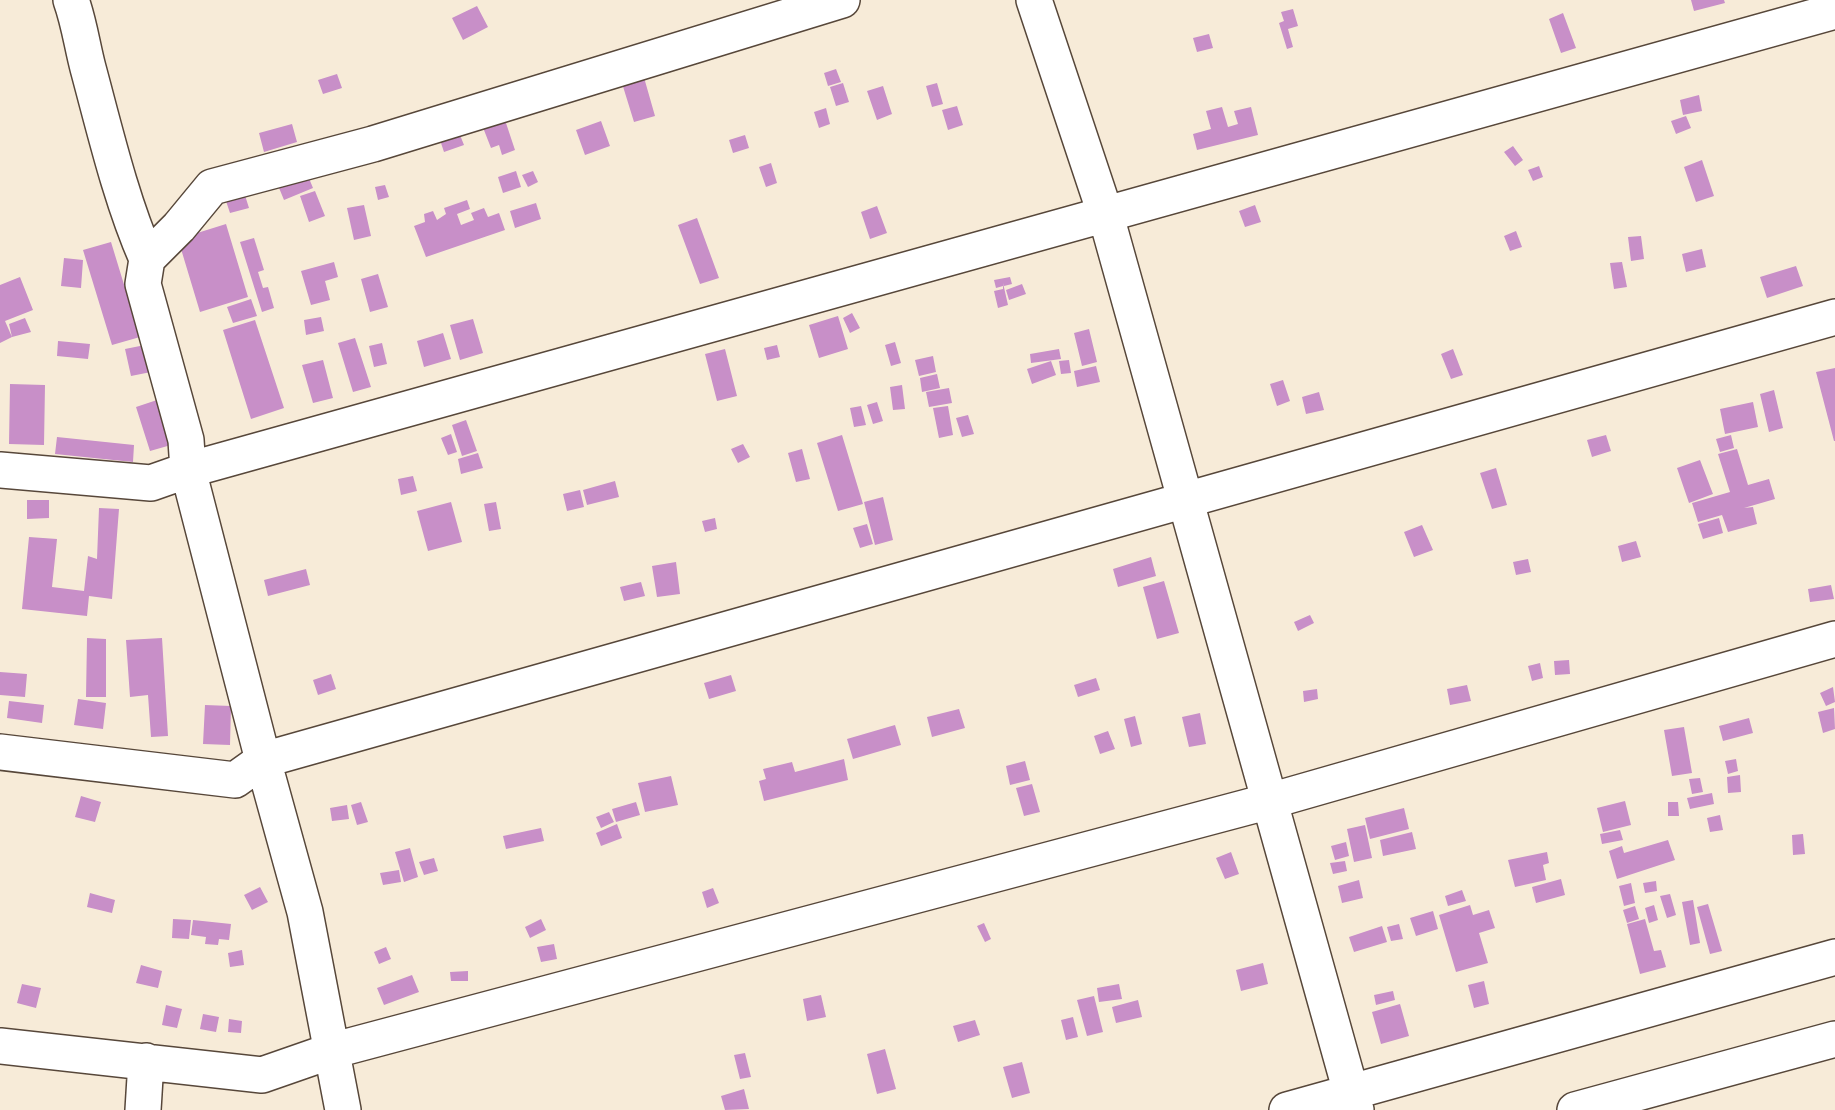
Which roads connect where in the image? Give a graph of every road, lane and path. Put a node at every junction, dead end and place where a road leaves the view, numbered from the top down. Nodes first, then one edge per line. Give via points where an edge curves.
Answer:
1 (71, 0) edge
2 (842, 0) edge
3 (1034, 0) edge
4 (1835, 12) edge
5 (1106, 216) junction
6 (147, 259) junction
7 (1835, 317) edge
8 (0, 470) edge
9 (188, 470) junction
10 (1186, 499) junction
11 (1835, 639) edge
12 (0, 752) edge
13 (262, 760) junction
14 (1270, 801) junction
15 (1835, 957) edge
16 (1835, 1039) edge
17 (0, 1046) edge
18 (331, 1051) junction
19 (146, 1061) junction
20 (1354, 1101) edge
21 (144, 1110) edge
22 (343, 1110) edge
23 (1287, 1110) edge
24 (1575, 1110) edge

1 - 6 street via 133,227
2 - 6 street via 373,144 212,187
3 - 5 street
4 - 5 street
5 - 9 street
5 - 10 street
6 - 9 street via 143,284 186,440
7 - 10 street
8 - 9 street via 151,483
9 - 13 street
10 - 13 street
10 - 14 street
11 - 14 street
12 - 13 street via 235,780
13 - 18 street via 305,912
14 - 18 street
14 - 20 street
15 - 20 street
16 - 24 street
17 - 19 street
18 - 19 street via 262,1075
18 - 22 street
19 - 21 street
20 - 23 street

